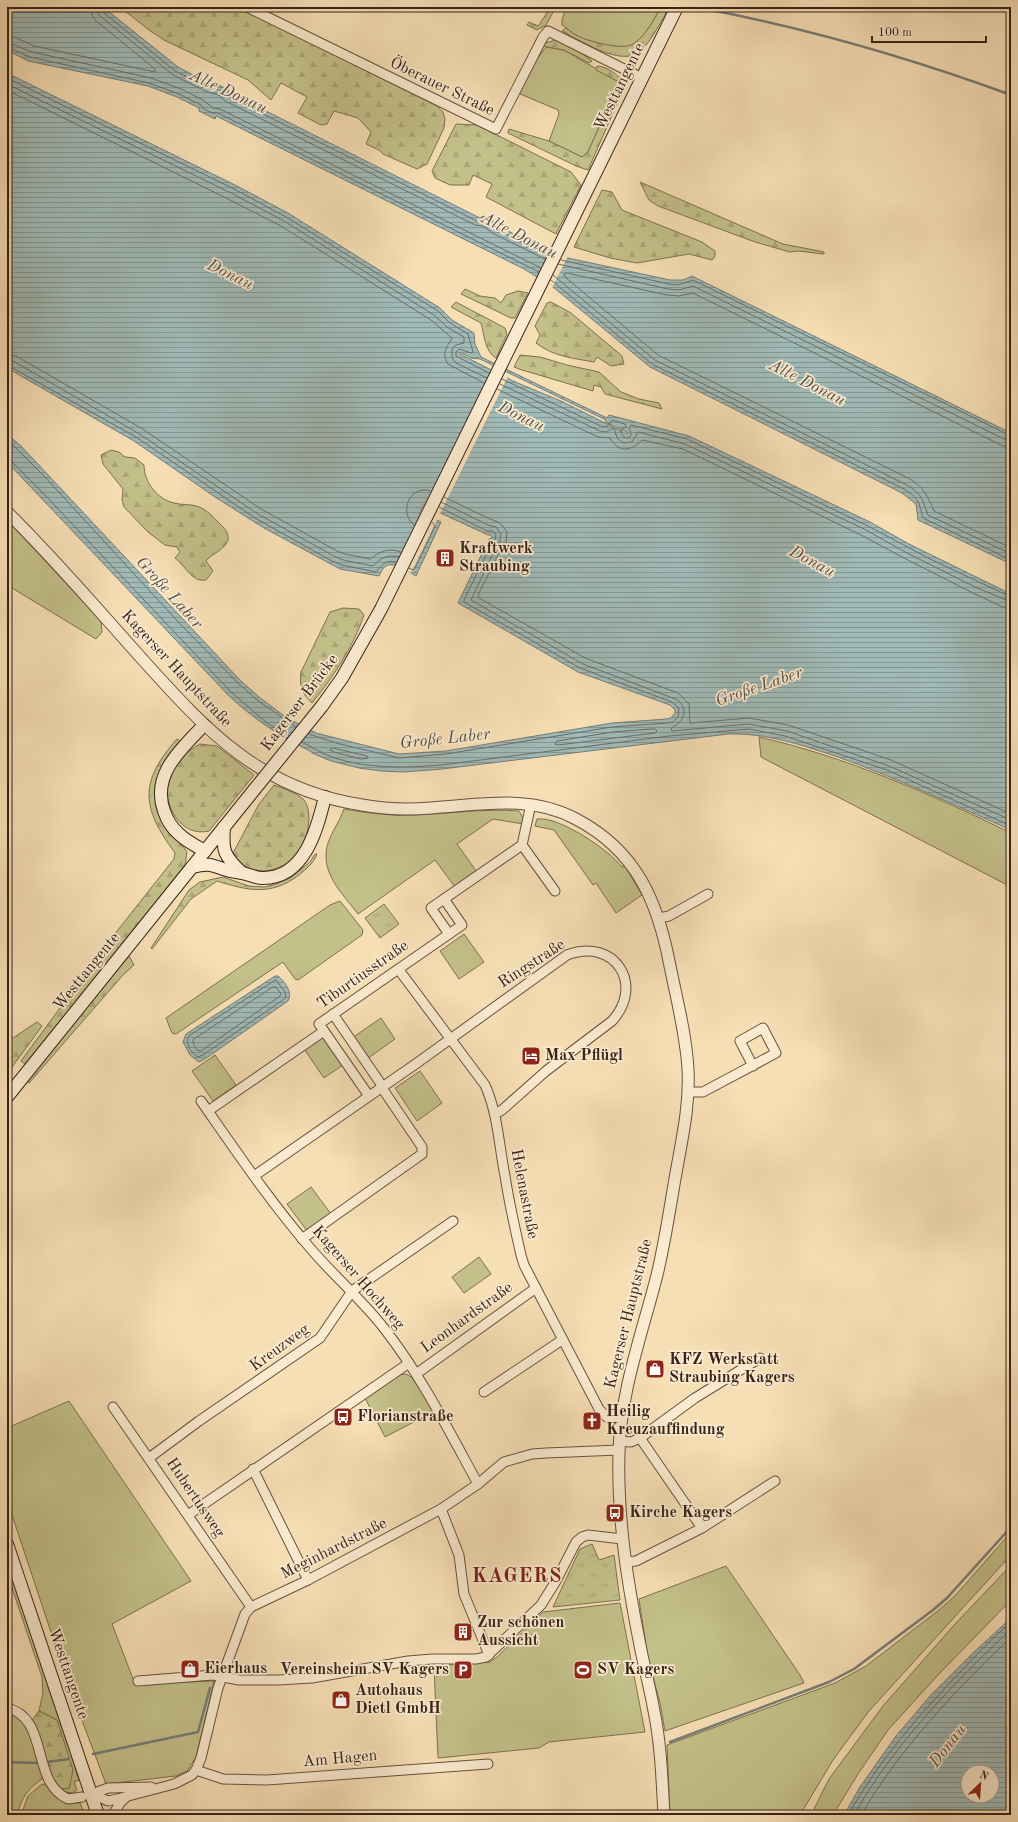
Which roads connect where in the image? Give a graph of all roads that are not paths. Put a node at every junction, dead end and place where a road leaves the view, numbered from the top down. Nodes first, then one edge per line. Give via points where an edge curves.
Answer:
1 (247, 7) edge
2 (677, 7) edge
3 (642, 78) junction
4 (504, 361) joint
5 (7, 512) edge
6 (204, 725) junction
7 (325, 797) junction
8 (531, 804) junction
9 (224, 827) junction
10 (522, 845) junction
11 (205, 851) junction
12 (192, 867) junction
13 (242, 872) junction
14 (555, 891) dead end
15 (708, 894) dead end
16 (444, 899) junction
17 (659, 918) junction
18 (448, 934) junction
19 (399, 970) junction
20 (333, 1014) junction
21 (324, 1031) junction
22 (450, 1039) junction
23 (753, 1066) dead end
24 (382, 1088) junction
25 (688, 1092) junction
26 (369, 1096) junction
27 (7, 1097) edge
28 (201, 1101) dead end
29 (208, 1111) junction
30 (495, 1114) junction
31 (254, 1176) junction
32 (453, 1221) dead end
33 (302, 1239) junction
34 (536, 1288) junction
35 (352, 1291) junction
36 (562, 1340) junction
37 (760, 1358) dead end
38 (409, 1364) junction
39 (416, 1374) junction
40 (484, 1392) dead end
41 (113, 1407) dead end
42 (621, 1424) junction
43 (640, 1438) junction
44 (619, 1446) junction
45 (149, 1458) junction
46 (253, 1470) junction
47 (775, 1481) dead end
48 (478, 1484) junction
49 (440, 1510) junction
50 (188, 1515) junction
51 (702, 1528) junction
52 (622, 1539) junction
53 (7, 1544) edge
54 (626, 1562) junction
55 (308, 1580) junction
56 (251, 1607) junction
57 (489, 1655) junction
58 (222, 1676) junction
59 (138, 1681) dead end
60 (7, 1708) edge
61 (488, 1764) dead end
62 (196, 1770) junction
63 (167, 1786) junction
64 (87, 1796) junction
65 (126, 1797) junction
66 (98, 1815) edge
67 (113, 1815) edge
68 (664, 1815) edge

1 - 3 street, Öberauer Straße via 496,129 548,31
2 - 3 main road, Westtangente
3 - 4 main road, Westtangente
4 - 9 main road, Kagerser Brücke, bridge via 401,568 342,678
5 - 6 street, Kagerser Hauptstraße
6 - 7 street, Kagerser Hauptstraße via 260,769 293,786
6 - 11 main road via 171,762 161,784 161,794 162,805 172,826 180,835
7 - 8 street, Kagerser Hauptstraße via 362,805 404,809 489,802
7 - 13 main road via 308,848 294,866 274,876 263,878 252,877
8 - 10 street
8 - 17 street, Kagerser Hauptstraße via 568,815 610,842 639,876
9 - 11 main road, Westtangente
9 - 13 main road via 224,852
10 - 14 street
10 - 16 street
11 - 12 main road, Westtangente
12 - 13 main road via 214,864 230,871
12 - 27 main road, Westtangente
15 - 17 street via 670,916
16 - 18 street via 431,908
16 - 18 street, Tiburtiusstraße via 462,925
17 - 25 street, Kagerser Hauptstraße via 684,1040
18 - 19 street, Tiburtiusstraße
19 - 20 street, Tiburtiusstraße
19 - 22 street, Helenastraße
20 - 21 street, Tiburtiusstraße via 319,1024
20 - 24 street
21 - 26 street
21 - 29 street, Tiburtiusstraße
22 - 24 street, Ringstraße
22 - 30 street, Helenastraße via 485,1085
22 - 30 street, Ringstraße via 567,956 582,951 599,952 616,962 622,971 626,991 620,1012
23 - 25 street via 703,1092
24 - 26 street, Ringstraße
24 - 33 street via 422,1147 422,1154
25 - 42 street, Kagerser Hauptstraße via 660,1262 625,1397
26 - 31 street, Ringstraße
28 - 29 street, Kagerser Hochweg
29 - 31 street, Kagerser Hochweg
30 - 34 street, Helenastraße via 521,1255
31 - 33 street, Kagerser Hochweg
32 - 35 street, Kreuzweg
33 - 35 street, Kagerser Hochweg
34 - 36 street, Helenastraße
34 - 39 street, Leonhardstraße
35 - 38 street, Kagerser Hochweg via 382,1326
35 - 45 street, Kreuzweg via 320,1338
36 - 40 street
36 - 42 street, Helenastraße via 599,1409 606,1417
37 - 43 street via 695,1398
38 - 39 street, Kagerser Hochweg
38 - 46 street
39 - 48 street, Kagerser Hochweg
41 - 45 street, Hubertusweg
42 - 44 street, Kagerser Hauptstraße
43 - 44 street, Meginhardstraße
43 - 51 street
44 - 48 street, Meginhardstraße via 532,1454 504,1462
44 - 52 street, Kagerser Hauptstraße
45 - 50 street, Hubertusweg
46 - 50 street
46 - 55 street
47 - 51 street
48 - 49 street, Meginhardstraße
49 - 55 street, Meginhardstraße
49 - 57 street via 459,1555 464,1594
50 - 56 street, Hubertusweg
51 - 54 street via 636,1561
52 - 54 street, Kagerser Hauptstraße
52 - 57 street via 588,1536 576,1542 541,1605
53 - 64 main road, Westtangente
54 - 68 street, Kagerser Hauptstraße via 656,1723
55 - 56 street, Meginhardstraße
56 - 58 street via 245,1614
57 - 58 street via 476,1659 408,1661 312,1678 238,1680
58 - 59 street
58 - 62 street
60 - 64 street via 27,1719 48,1779 55,1790 68,1799
61 - 62 street, Am Hagen via 267,1780 223,1779
62 - 63 street via 184,1780
63 - 64 street via 108,1788
63 - 65 street
64 - 65 street via 108,1801
64 - 66 main road, Westtangente
65 - 67 street

